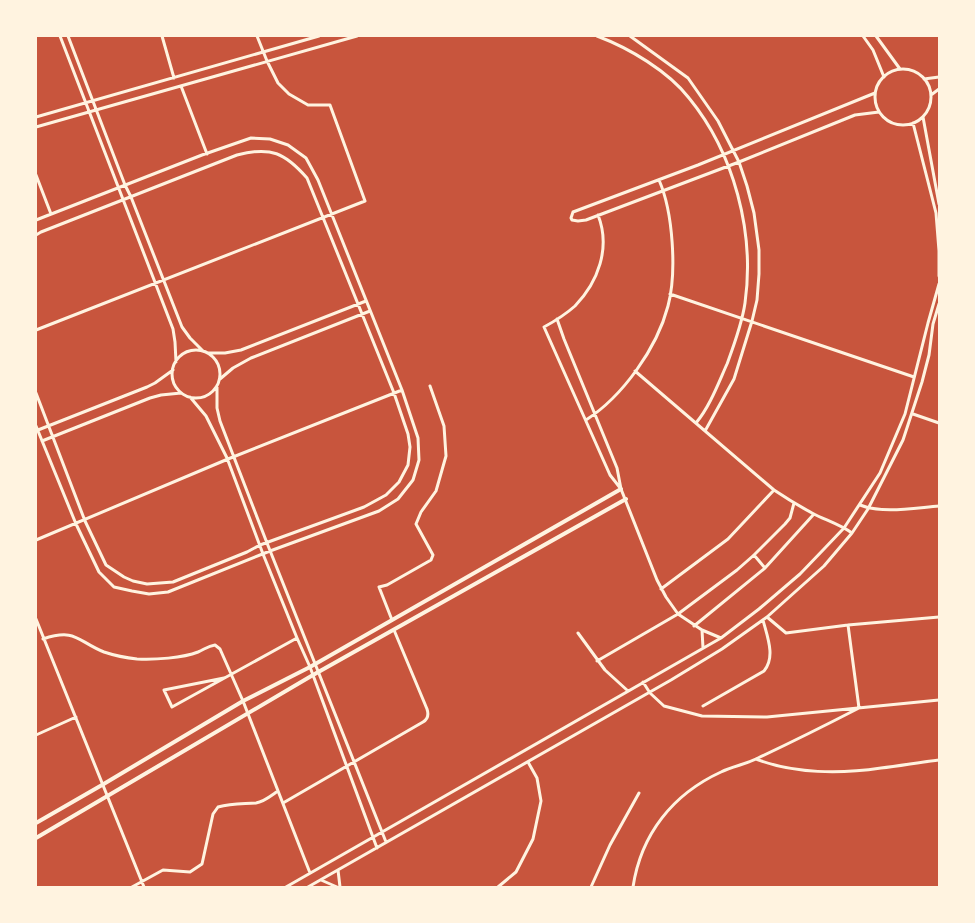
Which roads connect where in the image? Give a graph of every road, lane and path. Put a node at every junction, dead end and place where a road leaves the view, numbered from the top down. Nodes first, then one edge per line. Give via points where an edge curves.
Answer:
1 (60, 36) edge
2 (68, 36) edge
3 (162, 36) edge
4 (257, 36) edge
5 (319, 36) edge
6 (357, 36) edge
7 (597, 36) edge
8 (630, 36) edge
9 (863, 36) edge
10 (876, 36) edge
11 (264, 52) junction
12 (267, 61) junction
13 (900, 69) junction
14 (884, 77) junction
15 (939, 77) edge
16 (174, 78) junction
17 (924, 79) junction
18 (181, 86) junction
19 (939, 89) edge
20 (875, 93) junction
21 (930, 94) junction
22 (93, 101) junction
23 (86, 103) junction
24 (96, 110) junction
25 (89, 112) junction
26 (879, 112) junction
27 (36, 117) edge
28 (923, 117) junction
29 (913, 123) junction
30 (36, 126) edge
31 (733, 150) junction
32 (206, 154) junction
33 (723, 154) junction
34 (739, 162) junction
35 (728, 166) junction
36 (36, 174) edge
37 (659, 180) junction
38 (125, 185) junction
39 (118, 188) junction
40 (663, 191) junction
41 (131, 197) junction
42 (123, 200) junction
43 (939, 204) edge
44 (51, 214) junction
45 (332, 214) junction
46 (598, 215) junction
47 (323, 218) junction
48 (36, 220) edge
49 (36, 235) edge
50 (939, 276) edge
51 (164, 280) junction
52 (155, 284) junction
53 (939, 284) edge
54 (670, 294) junction
55 (366, 301) junction
56 (358, 304) junction
57 (939, 304) edge
58 (370, 311) junction
59 (362, 314) junction
60 (742, 318) junction
61 (557, 319) junction
62 (752, 321) junction
63 (36, 330) edge
64 (203, 351) junction
65 (208, 353) junction
66 (176, 362) junction
67 (173, 370) junction
68 (636, 371) junction
69 (914, 377) junction
70 (220, 379) junction
71 (430, 386) dead end
72 (217, 387) junction
73 (402, 390) junction
74 (36, 393) edge
75 (181, 393) junction
76 (394, 393) junction
77 (190, 397) junction
78 (595, 414) junction
79 (913, 414) junction
80 (586, 420) junction
81 (696, 423) junction
82 (939, 423) edge
83 (36, 426) edge
84 (48, 426) junction
85 (38, 430) junction
86 (705, 431) junction
87 (52, 436) junction
88 (42, 441) junction
89 (234, 457) junction
90 (228, 460) junction
91 (622, 489) junction
92 (774, 490) junction
93 (626, 499) junction
94 (794, 503) junction
95 (860, 505) junction
96 (939, 506) edge
97 (868, 509) junction
98 (814, 514) junction
99 (85, 520) junction
100 (76, 524) junction
101 (844, 528) junction
102 (852, 533) junction
103 (36, 540) edge
104 (267, 543) junction
105 (260, 545) junction
106 (270, 551) junction
107 (263, 554) junction
108 (754, 555) junction
109 (765, 568) junction
110 (661, 589) junction
111 (678, 614) junction
112 (767, 617) junction
113 (939, 617) edge
114 (36, 619) edge
115 (392, 620) junction
116 (763, 620) junction
117 (848, 625) junction
118 (694, 626) junction
119 (394, 630) junction
120 (702, 630) junction
121 (578, 633) dead end
122 (296, 638) junction
123 (721, 638) junction
124 (44, 639) junction
125 (703, 648) junction
126 (597, 660) junction
127 (316, 664) junction
128 (310, 667) junction
129 (319, 672) junction
130 (231, 675) junction
131 (313, 676) junction
132 (224, 678) junction
133 (643, 682) junction
134 (628, 691) junction
135 (650, 693) junction
136 (939, 700) edge
137 (243, 701) junction
138 (703, 706) dead end
139 (859, 708) junction
140 (248, 714) junction
141 (76, 717) junction
142 (36, 734) edge
143 (756, 759) junction
144 (939, 760) edge
145 (355, 762) junction
146 (528, 762) junction
147 (347, 767) junction
148 (102, 785) junction
149 (278, 790) junction
150 (639, 793) dead end
151 (107, 797) junction
152 (283, 803) junction
153 (36, 823) edge
154 (381, 832) junction
155 (373, 837) junction
156 (36, 838) edge
157 (386, 842) junction
158 (377, 848) junction
159 (338, 870) junction
160 (310, 873) junction
161 (322, 880) junction
162 (141, 882) junction
163 (132, 887) edge
164 (144, 887) edge
165 (286, 887) edge
166 (308, 887) edge
167 (338, 887) edge
168 (498, 887) edge
169 (591, 887) edge
170 (633, 887) edge

1 - 23 street
2 - 22 street
3 - 16 street
4 - 11 street
5 - 11 street
6 - 12 street
7 - 33 street via 633,52 662,72 689,97 709,125
8 - 31 street via 688,78 718,121
9 - 14 street via 873,50
10 - 13 street
11 - 12 street
11 - 16 street
12 - 18 street
12 - 45 street via 278,83 289,94 308,105 330,105 365,201
13 - 14 street
13 - 17 street via 917,73
14 - 20 street
15 - 17 street
16 - 22 street
17 - 21 street
18 - 24 street
18 - 32 street
19 - 21 street
20 - 26 street via 875,103
20 - 31 street
21 - 28 street via 929,106
22 - 23 street
22 - 24 street
23 - 25 street
23 - 27 street
24 - 25 street
24 - 38 street
25 - 30 street
25 - 39 street
26 - 29 street via 894,124
26 - 34 street via 855,115
28 - 29 street
28 - 43 street
29 - 50 street via 936,213
31 - 33 street
31 - 34 street
32 - 38 street
32 - 45 street via 251,138 270,139 288,145 306,158
33 - 35 street
33 - 37 street
34 - 35 street
34 - 62 street via 754,213 758,250 757,300
35 - 40 street
35 - 60 street via 738,195 744,229 747,278
36 - 44 street
37 - 40 street
37 - 46 street via 573,212 571,218 578,221
38 - 39 street
38 - 41 street
39 - 42 street
39 - 44 street
40 - 46 street
40 - 54 street via 671,232
41 - 42 street
41 - 47 street via 237,155 265,150 279,154 295,164 307,178
41 - 51 street
42 - 49 street
42 - 52 street
44 - 48 street
45 - 47 street
45 - 55 street
46 - 61 street via 603,233 598,271 590,287 574,307
47 - 51 street
47 - 56 street
51 - 52 street
51 - 64 street via 182,327
52 - 63 street
52 - 66 street via 173,329
53 - 69 street
54 - 60 street
54 - 68 street via 658,334
55 - 56 street
55 - 58 street
56 - 59 street
56 - 65 street via 241,350
57 - 79 street
58 - 59 street
58 - 73 street
59 - 70 street via 251,358
59 - 76 street
60 - 62 street
60 - 81 street via 717,388
61 - 78 street
61 - 80 street via 544,327
62 - 69 street
62 - 86 street via 734,379
64 - 65 street
64 - 66 street via 185,353
65 - 70 street via 220,367
66 - 67 street
67 - 75 street via 175,385
67 - 84 street via 148,387
68 - 78 street via 621,390
68 - 81 street
69 - 95 street via 905,414 890,452
70 - 72 street
71 - 115 street via 444,426 446,456 436,491 420,512 416,524 434,555 431,560 379,587
72 - 77 street via 205,397
72 - 89 street via 218,415
73 - 76 street
73 - 106 street via 418,438 419,460 413,480 398,499 379,511
74 - 84 street
75 - 77 street
75 - 87 street via 150,398
76 - 89 street
76 - 104 street via 410,447 408,465 399,482 386,495 364,507
77 - 90 street via 206,416
78 - 80 street
78 - 91 street via 617,468
79 - 82 street
79 - 97 street via 903,440
80 - 91 street via 610,475
81 - 86 street
83 - 85 street
84 - 85 street
84 - 87 street
85 - 88 street
86 - 92 street
87 - 88 street
87 - 99 street
88 - 100 street
89 - 90 street
89 - 104 street
90 - 99 street
90 - 105 street
91 - 93 street
91 - 115 street
92 - 94 street
92 - 110 street via 728,538
93 - 110 street
93 - 119 street
94 - 98 street
94 - 108 street via 788,521
95 - 97 street
95 - 101 street
96 - 97 street
97 - 102 street
98 - 101 street
98 - 109 street
99 - 100 street
99 - 105 street via 106,565 124,577 147,584 173,582
100 - 103 street
100 - 107 street via 99,572 114,587 149,594 168,592
101 - 102 street
101 - 123 street via 800,574
102 - 112 street via 824,566
104 - 105 street
104 - 106 street
105 - 107 street
106 - 107 street
106 - 127 street
107 - 122 street
108 - 109 street
108 - 111 street
109 - 118 street
110 - 111 street
111 - 118 street
111 - 126 street
112 - 116 street
112 - 117 street via 786,633
113 - 117 street
114 - 124 street
115 - 127 street
116 - 135 street via 722,649
116 - 138 street via 771,656 770,665
117 - 139 street
118 - 120 street
119 - 129 street
119 - 145 street via 428,709 428,715 423,722
120 - 123 street
120 - 125 street
121 - 126 street
122 - 128 street
122 - 130 street
123 - 125 street
124 - 130 street via 56,635 75,636 104,652 136,659 168,658 199,652 215,645 220,649
124 - 141 street
125 - 133 street
126 - 134 street
127 - 128 street
127 - 129 street
128 - 131 street
128 - 137 street
129 - 131 street
129 - 145 street
130 - 132 street
130 - 137 street
131 - 140 street
131 - 147 street
132 - 132 street via 179,687 164,690 172,708
133 - 134 street
133 - 135 street
134 - 154 street
135 - 139 street via 664,706 702,716 767,717
135 - 146 street
136 - 139 street
137 - 140 street
137 - 148 street
139 - 143 street
140 - 149 street
140 - 151 street
141 - 142 street
141 - 148 street
143 - 144 street via 806,771 848,771
143 - 170 street via 716,774 684,794 671,807 648,839 638,861
145 - 147 street
145 - 154 street
146 - 157 street
146 - 168 street via 537,778 541,801 533,839 516,872
147 - 152 street
147 - 155 street
148 - 151 street
148 - 153 street
149 - 152 street
149 - 162 street via 256,803 218,807 213,814 202,864 190,872 163,870
150 - 169 street via 610,845
151 - 156 street
151 - 162 street
152 - 160 street
154 - 155 street
154 - 157 street
155 - 158 street
155 - 160 street
157 - 158 street
158 - 159 street
159 - 161 street
159 - 167 street
160 - 165 street
161 - 166 street
161 - 167 street
162 - 163 street
162 - 164 street

